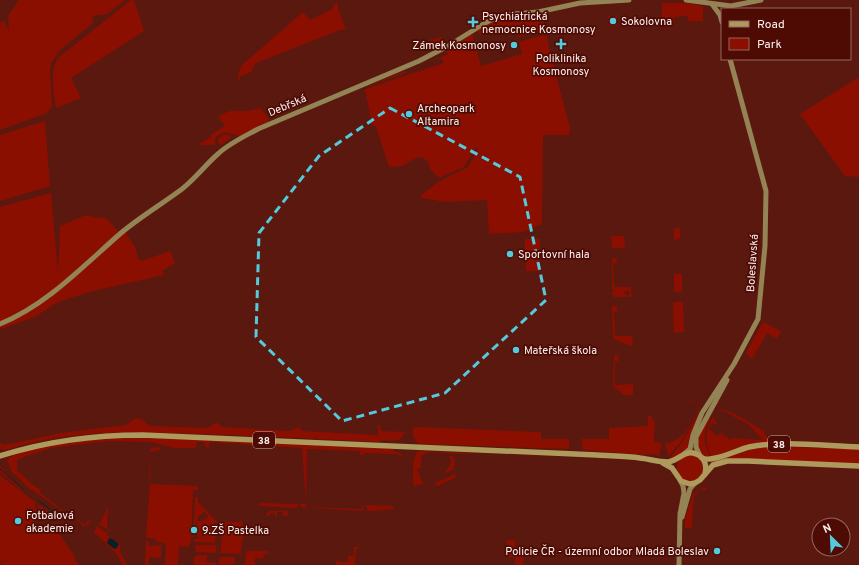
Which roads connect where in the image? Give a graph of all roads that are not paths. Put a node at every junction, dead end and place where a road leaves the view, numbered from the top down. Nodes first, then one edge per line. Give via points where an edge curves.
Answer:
1 (629, 0) edge
2 (686, 0) edge
3 (761, 0) edge
4 (712, 4) junction
5 (729, 8) edge
6 (721, 14) edge
7 (730, 60) edge
8 (0, 324) edge
9 (734, 364) junction
10 (859, 447) edge
11 (682, 455) junction
12 (0, 456) edge
13 (700, 457) junction
14 (658, 461) junction
15 (859, 466) edge
16 (676, 473) junction
17 (704, 474) junction
18 (679, 479) junction
19 (696, 483) junction
20 (681, 521) junction
21 (679, 565) edge

1 - 8 street, Debřská via 580,3 538,12 500,16 419,61 258,129 222,150 184,188 125,230 50,295 30,309
2 - 4 street
3 - 5 street
4 - 5 street
4 - 6 street
7 - 9 street, Boleslavská via 766,191 765,246 758,319
9 - 11 street, Boleslavská via 702,413 690,449
9 - 13 street via 696,437 695,445
10 - 13 main road, 38 via 773,444 748,448 709,460
11 - 13 main road, 38 via 692,453
11 - 14 main road via 670,462
11 - 16 main road via 675,464
12 - 14 main road, 38 via 77,438 143,435 603,455
13 - 17 main road via 706,465
14 - 16 main road, 38 via 672,467
15 - 17 main road, 38 via 736,460 714,464
16 - 18 main road, 38
17 - 19 main road, 38
18 - 19 main road via 687,483
18 - 20 street via 684,490
19 - 20 street via 690,488
20 - 21 street

